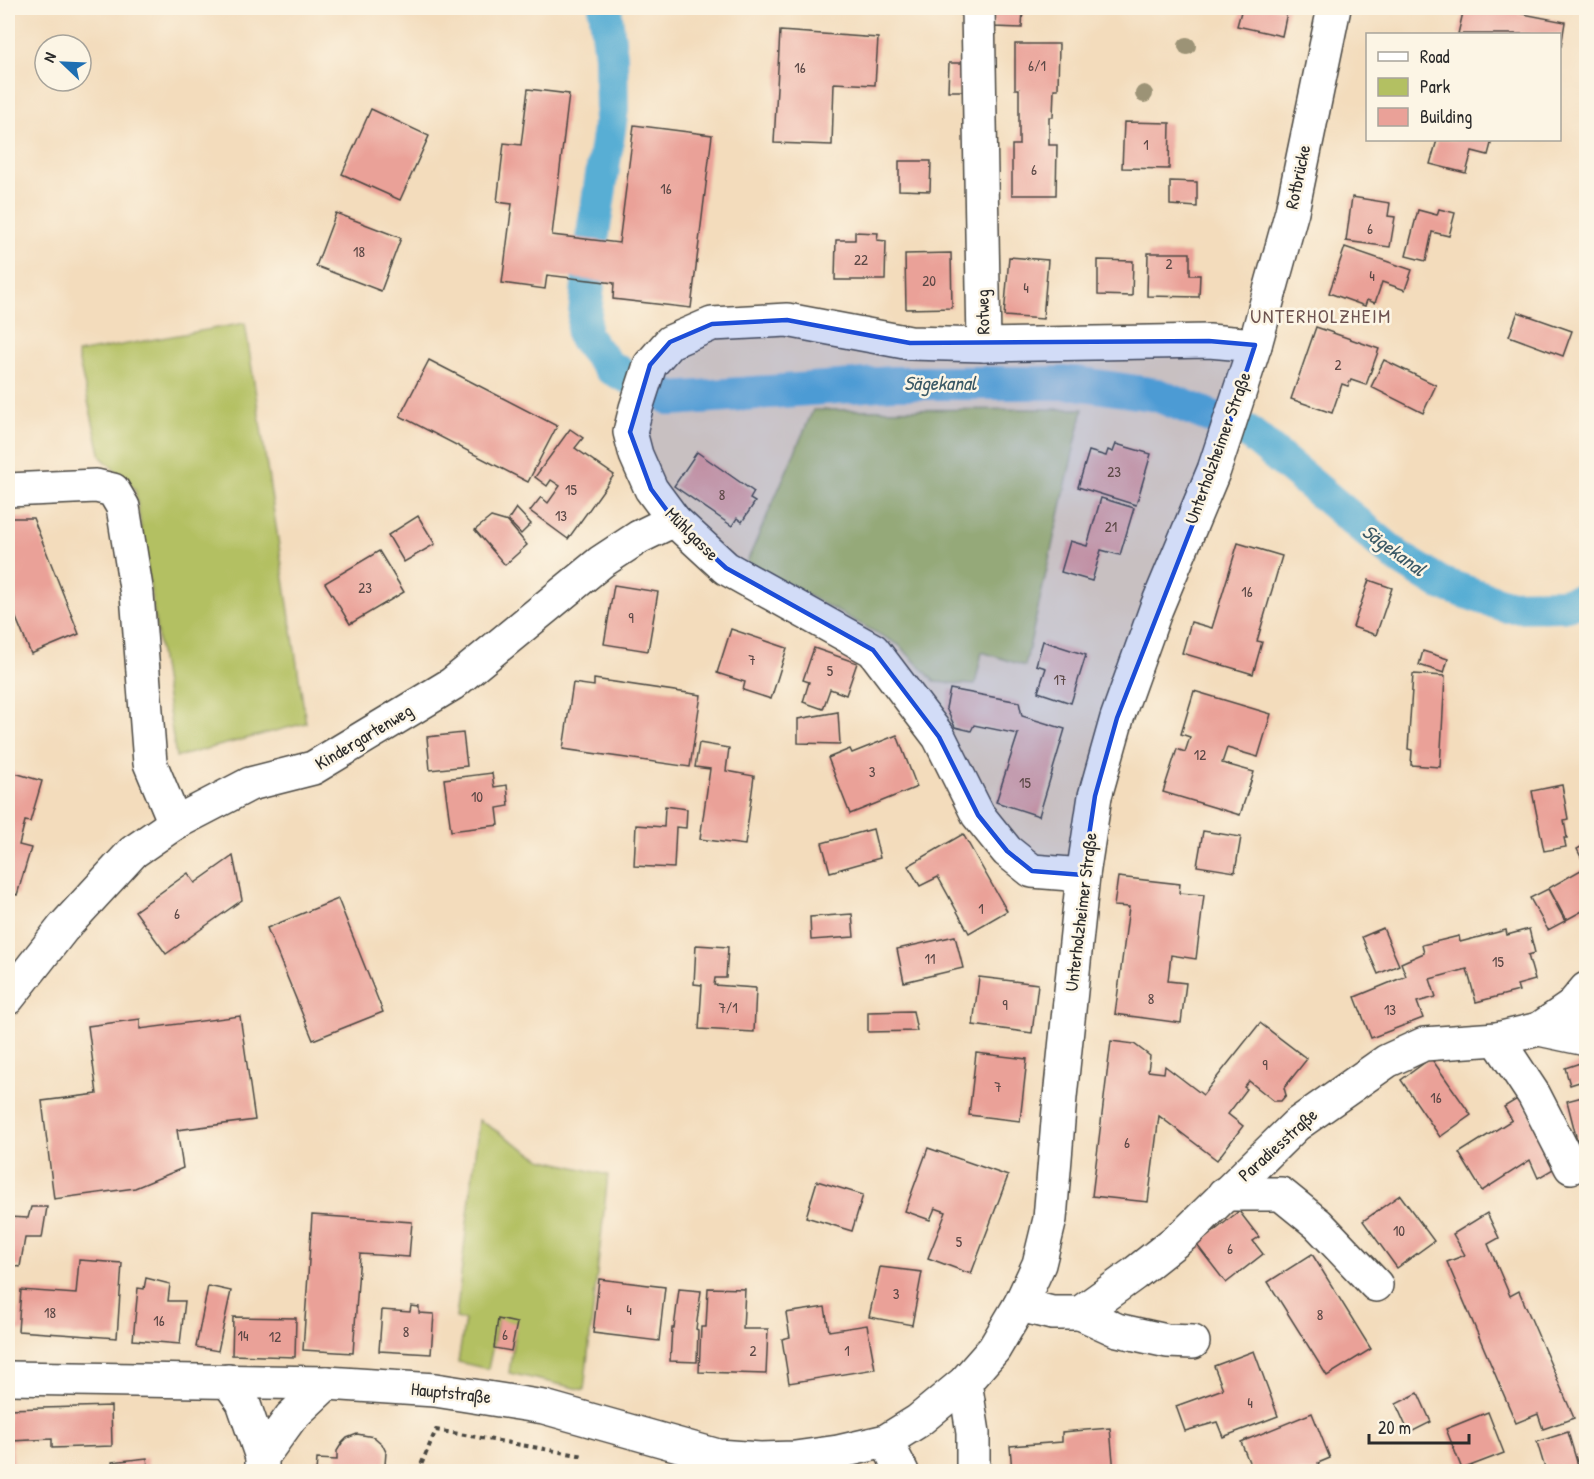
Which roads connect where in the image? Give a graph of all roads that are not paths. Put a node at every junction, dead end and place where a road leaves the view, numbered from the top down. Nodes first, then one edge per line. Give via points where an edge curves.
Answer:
1 (978, 8) edge
2 (1334, 8) edge
3 (984, 345) junction
4 (1255, 345) junction
5 (8, 490) edge
6 (674, 520) junction
7 (175, 823) junction
8 (1083, 875) junction
9 (1587, 990) edge
10 (8, 998) edge
11 (1539, 1029) junction
12 (1497, 1039) junction
13 (1587, 1039) edge
14 (1571, 1167) dead end
15 (1224, 1194) junction
16 (1376, 1285) dead end
17 (1020, 1305) junction
18 (1080, 1313) junction
19 (1193, 1342) dead end
20 (9, 1375) edge
21 (228, 1382) junction
22 (965, 1382) junction
23 (327, 1383) junction
24 (886, 1442) junction
25 (262, 1464) edge
26 (902, 1472) edge
27 (973, 1472) edge

1 - 3 street, Rotweg
2 - 4 street, Rotbrücke via 1292,210
3 - 4 street, Rotweg via 1209,341
3 - 6 street, Mühlgasse via 910,344 787,320 712,324 670,342 650,365 630,432 651,489
4 - 8 street, Unterholzheimer Straße via 1214,470 1156,609 1117,718 1095,796
5 - 7 street via 96,486 113,490 123,507 137,594 150,763
6 - 7 street, Kindergartenweg via 601,562 444,689 313,768 250,784
6 - 8 street, Mühlgasse via 726,568 873,650 939,736 978,815 1007,851 1032,871
7 - 10 street, Kindergartenweg via 133,852 63,928
8 - 17 street, Unterholzheimer Straße via 1050,1219 1039,1264
9 - 11 street, Paradiesstraße
11 - 12 street, Paradiesstraße
11 - 13 street, Paradiesstraße
12 - 14 street via 1534,1095
12 - 15 street, Paradiesstraße via 1424,1044 1387,1061 1296,1125
15 - 16 street via 1281,1194 1318,1224
15 - 18 street, Paradiesstraße via 1186,1233
17 - 18 street via 1052,1313
17 - 22 street, Unterholzheimer Straße via 994,1349
18 - 19 street via 1117,1330 1167,1341
20 - 21 street, Hauptstraße
21 - 23 street, Hauptstraße
21 - 25 street via 243,1402
22 - 24 street, Unterholzheimer Straße
22 - 27 street via 973,1433
23 - 24 street, Hauptstraße via 435,1390 544,1407 718,1456 795,1458
23 - 25 street via 291,1417
24 - 26 street

